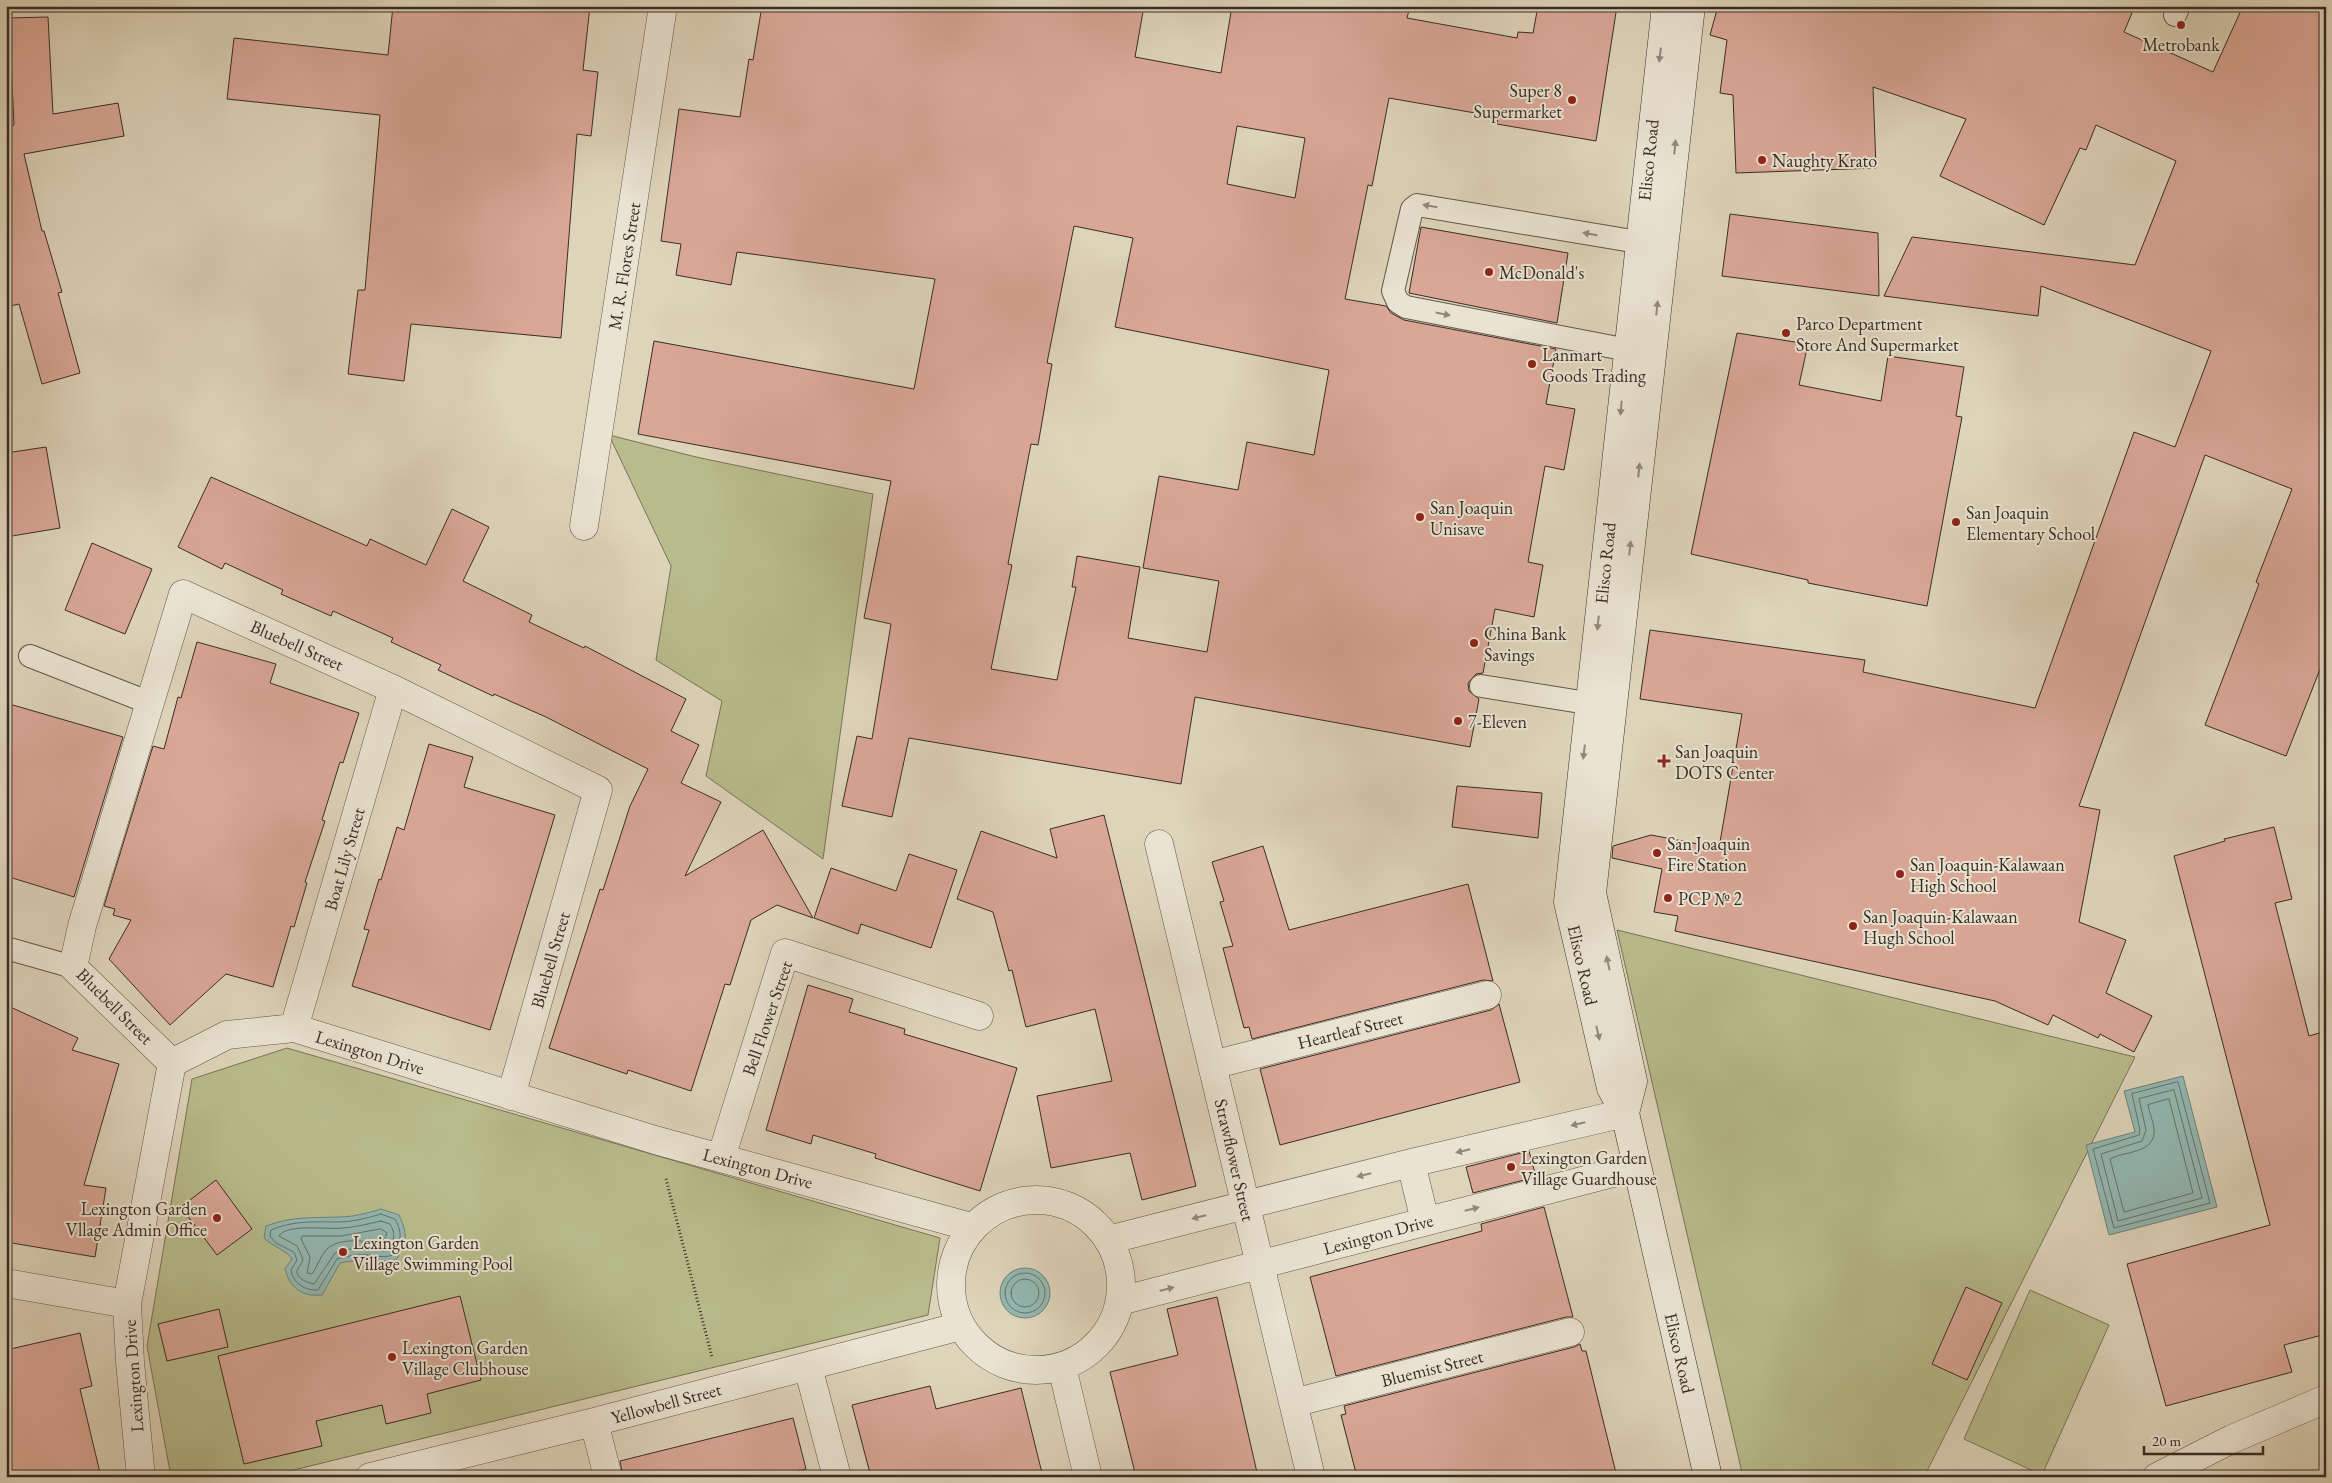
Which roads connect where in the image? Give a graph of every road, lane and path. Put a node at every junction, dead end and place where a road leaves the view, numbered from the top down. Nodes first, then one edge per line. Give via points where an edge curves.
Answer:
1 (663, 6) edge
2 (1666, 6) edge
3 (1691, 6) edge
4 (1638, 242) junction
5 (1628, 350) junction
6 (584, 526) dead end
7 (30, 656) dead end
8 (1481, 686) dead end
9 (393, 689) junction
10 (150, 703) junction
11 (1601, 705) junction
12 (1159, 844) dead end
13 (6, 948) edge
14 (74, 967) junction
15 (1487, 995) dead end
16 (979, 1016) dead end
17 (294, 1028) junction
18 (172, 1063) junction
19 (1212, 1065) junction
20 (512, 1096) junction
21 (1625, 1113) junction
22 (655, 1140) junction
23 (721, 1158) junction
24 (1411, 1163) junction
25 (1636, 1167) junction
26 (1246, 1205) junction
27 (1425, 1221) junction
28 (971, 1227) junction
29 (1108, 1240) junction
30 (1261, 1266) junction
31 (6, 1284) edge
32 (1120, 1301) junction
33 (127, 1304) junction
34 (961, 1326) junction
35 (1570, 1332) dead end
36 (808, 1367) junction
37 (1062, 1367) junction
38 (720, 1389) junction
39 (2326, 1399) edge
40 (1293, 1403) junction
41 (594, 1422) junction
42 (383, 1475) edge
43 (141, 1477) edge
44 (608, 1477) edge
45 (837, 1477) edge
46 (1088, 1477) edge
47 (1311, 1477) edge
48 (1708, 1477) edge
49 (2157, 1477) edge

1 - 6 street, M. R. Flores Street
2 -> 4 street, Elisco Road
11 -> 3 street, Elisco Road
4 - 5 street, Elisco Road
4 -> 5 lane via 1417,205 1412,209 1393,291 1398,302 1406,306
5 -> 11 street, Elisco Road
7 - 10 lane
8 - 11 lane
9 - 10 street, Bluebell Street via 184,594
9 - 17 street, Boat Lily Street
9 - 20 street, Bluebell Street via 598,790
10 - 14 street, Bluebell Street via 82,926
11 - 21 street, Elisco Road via 1592,893 1633,1081
12 - 19 street, Strawflower Street
13 - 14 lane
14 - 18 street, Bluebell Street
15 - 19 street, Heartleaf Street
16 - 23 street, Bell Flower Street via 785,953
17 - 18 street, Lexington Drive via 227,1035
17 - 20 street, Lexington Drive
18 - 33 street, Lexington Drive
19 - 26 street, Strawflower Street
20 - 22 street, Lexington Drive
21 -> 24 street
21 - 25 street, Elisco Road
22 - 23 street, Lexington Drive
22 - 38 path
23 - 28 street, Lexington Drive
24 -> 26 street
24 - 27 street
27 -> 25 street, Lexington Drive
25 - 48 street, Elisco Road
26 -> 29 street
26 - 30 street, Strawflower Street
27 - 30 street, Lexington Drive
28 - 29 street via 992,1210 1016,1200 1043,1199 1069,1205 1091,1219
28 - 34 street via 957,1250 950,1275 952,1302
29 - 32 street via 1119,1266
32 -> 30 street, Lexington Drive
30 - 40 street, Strawflower Street
31 - 33 street
32 - 37 street via 1100,1342
33 - 43 street, Lexington Drive
34 - 36 street, Yellowbell Street
34 - 37 street via 979,1349 1004,1365 1032,1371
35 - 40 street, Bluemist Street
36 - 38 street, Yellowbell Street
36 - 45 street
37 - 46 street
38 - 41 street, Yellowbell Street
39 - 49 street via 2232,1439
40 - 47 street, Strawflower Street
41 - 42 street, Yellowbell Street
41 - 44 street

